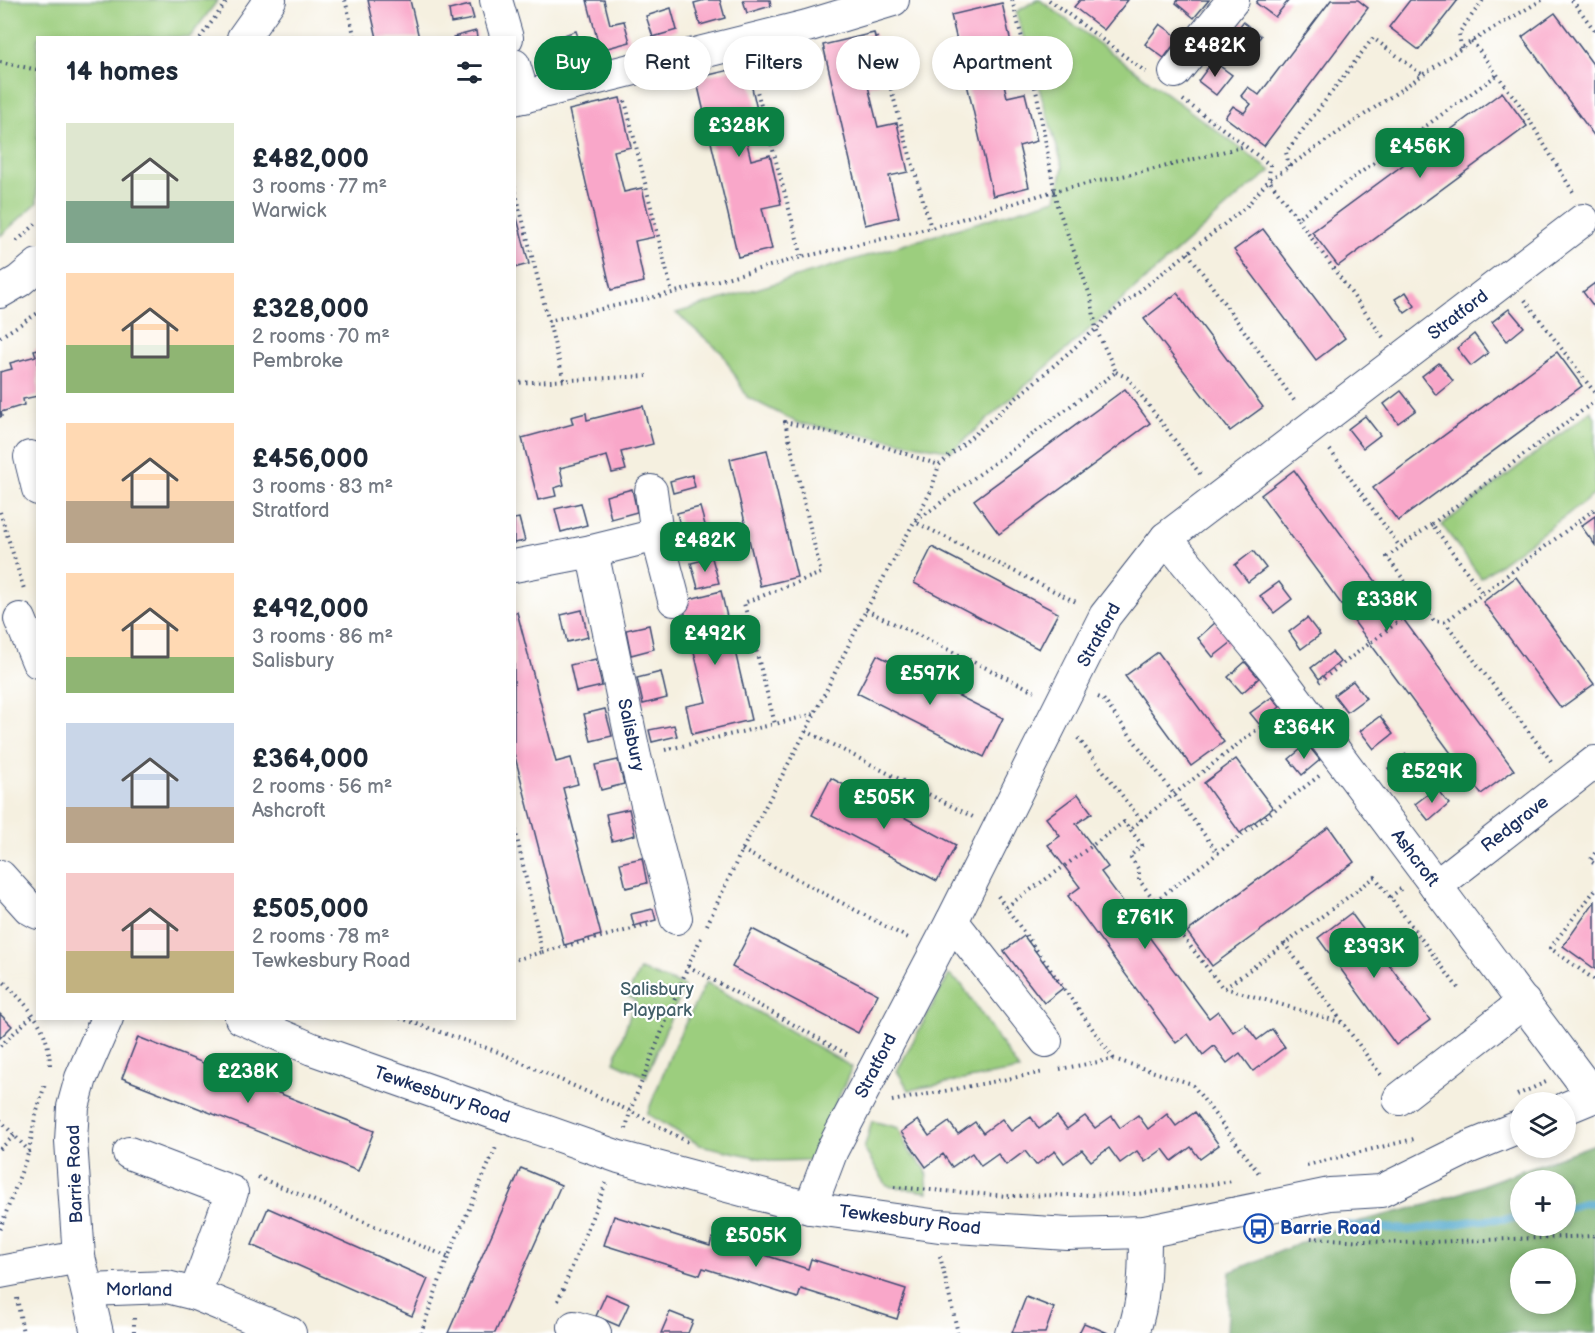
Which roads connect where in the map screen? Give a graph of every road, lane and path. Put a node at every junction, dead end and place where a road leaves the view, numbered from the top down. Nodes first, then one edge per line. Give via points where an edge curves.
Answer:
1 (228, 0) edge
2 (270, 0) edge
3 (345, 0) edge
4 (496, 0) edge
5 (1012, 0) edge
6 (1049, 0) edge
7 (1233, 0) edge
8 (1483, 0) edge
9 (1542, 0) edge
10 (1572, 0) edge
11 (880, 4) edge
12 (1595, 31) edge
13 (201, 36) edge
14 (244, 36) edge
15 (354, 36) edge
16 (506, 36) edge
17 (768, 36) edge
18 (1472, 41) junction
19 (723, 47) edge
20 (1461, 48) junction
21 (0, 62) edge
22 (36, 70) edge
23 (618, 74) junction
24 (1423, 75) junction
25 (1497, 75) junction
26 (516, 78) edge
27 (1168, 82) junction
28 (757, 90) edge
29 (519, 98) edge
30 (1245, 146) junction
31 (1289, 166) junction
32 (1269, 180) junction
33 (1054, 191) junction
34 (516, 194) edge
35 (1297, 218) junction
36 (1583, 220) joint
37 (931, 228) junction
38 (1188, 253) junction
39 (801, 257) junction
40 (36, 267) edge
41 (1508, 277) junction
42 (0, 292) edge
43 (672, 293) junction
44 (36, 314) edge
45 (548, 321) junction
46 (1095, 329) junction
47 (0, 337) edge
48 (1399, 359) junction
49 (1116, 372) junction
50 (647, 376) dead end
51 (564, 381) junction
52 (516, 383) edge
53 (1595, 393) edge
54 (1595, 401) edge
55 (1313, 426) junction
56 (30, 457) dead end
57 (939, 465) junction
58 (36, 481) edge
59 (651, 491) dead end
60 (1218, 498) junction
61 (1595, 509) edge
62 (0, 512) edge
63 (915, 522) junction
64 (1432, 524) junction
65 (657, 535) junction
66 (1166, 538) junction
67 (1400, 547) junction
68 (592, 551) junction
69 (516, 566) edge
70 (1483, 594) junction
71 (674, 600) dead end
72 (866, 610) junction
73 (1105, 616) junction
74 (19, 621) edge
75 (1445, 622) junction
76 (36, 658) edge
77 (1062, 703) junction
78 (814, 714) junction
79 (775, 724) junction
80 (806, 731) junction
81 (635, 757) junction
82 (1341, 759) junction
83 (1595, 762) edge
84 (1568, 783) junction
85 (998, 830) junction
86 (1130, 830) junction
87 (516, 833) edge
88 (742, 850) junction
89 (1218, 853) junction
90 (1595, 854) edge
91 (1595, 864) edge
92 (978, 868) junction
93 (0, 876) edge
94 (1436, 886) junction
95 (1595, 890) edge
96 (1156, 903) junction
97 (1006, 907) junction
98 (36, 912) edge
99 (676, 918) joint
100 (951, 921) junction
101 (1284, 944) junction
102 (543, 952) junction
103 (934, 952) junction
104 (516, 959) edge
105 (688, 966) junction
106 (0, 978) edge
107 (1595, 980) edge
108 (1225, 988) junction
109 (1458, 988) dead end
110 (1524, 1002) junction
111 (34, 1014) junction
112 (36, 1018) edge
113 (37, 1020) edge
114 (106, 1020) edge
115 (246, 1020) edge
116 (406, 1020) edge
117 (1343, 1023) junction
118 (1046, 1041) dead end
119 (0, 1046) edge
120 (1114, 1059) junction
121 (1573, 1068) junction
122 (874, 1069) junction
123 (1533, 1092) edge
124 (1399, 1099) joint
125 (1585, 1100) edge
126 (854, 1108) junction
127 (630, 1111) junction
128 (1510, 1116) edge
129 (0, 1120) edge
130 (15, 1135) junction
131 (1422, 1135) dead end
132 (500, 1138) dead end
133 (691, 1144) dead end
134 (0, 1149) edge
135 (30, 1151) junction
136 (129, 1153) dead end
137 (619, 1158) junction
138 (1296, 1168) dead end
139 (249, 1173) dead end
140 (1252, 1178) dead end
141 (1243, 1179) dead end
142 (883, 1186) dead end
143 (810, 1208) junction
144 (939, 1226) junction
145 (0, 1229) edge
146 (1145, 1232) junction
147 (1595, 1236) edge
148 (1311, 1238) dead end
149 (79, 1257) junction
150 (448, 1257) junction
151 (0, 1272) edge
152 (88, 1290) junction
153 (195, 1294) junction
154 (576, 1321) edge
155 (97, 1333) edge
156 (290, 1333) edge
157 (421, 1333) edge
158 (958, 1333) edge
159 (1133, 1333) edge

1 - 13 path
2 - 14 street
3 - 15 path
4 - 16 street
5 - 33 path via 1037,95
6 - 27 path
7 - 27 street
8 - 20 path via 1459,33
9 - 18 path
10 - 12 path
11 - 17 street
11 - 37 path
18 - 20 path
18 - 25 path
19 - 23 street
20 - 24 path
21 - 22 path
23 - 29 street
23 - 43 path
24 - 31 path
24 - 31 path via 1373,38 1286,152
25 - 35 path
25 - 36 path via 1522,108 1587,217
26 - 29 street
27 - 30 path
28 - 39 path
30 - 32 path via 1270,165
30 - 33 path
31 - 32 path
32 - 35 path
32 - 38 path via 1246,207
33 - 37 path
33 - 46 path via 1091,298
34 - 45 path
35 - 48 path
36 - 41 street, Stratford
37 - 39 path
38 - 46 path
38 - 55 path
39 - 43 path
40 - 42 street
41 - 48 street, Stratford
41 - 53 path
43 - 45 path
44 - 47 path
45 - 51 path
46 - 49 path
46 - 57 path
48 - 55 street, Stratford
49 - 60 path via 1128,378
49 - 63 path
50 - 51 path
51 - 52 path
54 - 64 path
55 - 60 street, Stratford
55 - 67 path
56 - 58 street
57 - 63 path via 932,491
57 - 79 path via 867,441 785,422 821,573 744,603
59 - 65 street
60 - 66 street, Stratford
61 - 70 path
62 - 74 path via 26,598
63 - 72 path
63 - 73 path
64 - 67 path
64 - 70 path
65 - 68 street
65 - 71 street
66 - 73 street, Stratford
66 - 82 street, Ashcroft via 1272,667
67 - 75 path via 1387,557 1434,621
68 - 69 street
68 - 81 street, Salisbury
70 - 75 path
72 - 77 path
72 - 78 path
73 - 77 street, Stratford
74 - 76 street
75 - 84 path
77 - 85 street, Stratford
77 - 86 path via 1073,730 1141,820
77 - 89 path via 1103,699
78 - 79 path
78 - 80 path
79 - 81 path
80 - 85 path
80 - 88 path
81 - 99 street, Salisbury
82 - 89 path
82 - 94 street, Ashcroft
83 - 84 street, Redgrave
84 - 94 street, Redgrave
85 - 92 street, Stratford
86 - 96 path via 1142,845 1130,856 1139,870 1139,880
86 - 97 path via 1124,822
87 - 102 path
88 - 103 path
88 - 105 path
89 - 96 path
90 - 91 path via 1590,861
92 - 97 path
92 - 100 street, Stratford
93 - 98 street
94 - 110 street, Ashcroft
95 - 107 path via 1550,948
96 - 108 path
97 - 120 path
99 - 102 path
100 - 103 street, Stratford
100 - 118 street
101 - 108 path
101 - 109 path via 1375,877
101 - 117 path
102 - 104 path
103 - 122 street, Stratford
105 - 122 path
105 - 127 path
106 - 111 path
108 - 117 path
110 - 121 street, Ashcroft
110 - 124 street
111 - 112 path
111 - 119 path
113 - 135 path via 47,1040 51,1066 35,1118
114 - 149 street, Barrie Road via 73,1107 71,1141
115 - 137 street, Tewkesbury Road via 312,1049
116 - 127 path via 498,1052
117 - 124 path
120 - 126 path
120 - 140 path via 1192,1084 1262,1176
121 - 123 path
121 - 125 street, Ashcroft
122 - 126 street, Stratford
126 - 143 street, Stratford via 832,1150
127 - 133 path
127 - 137 path
128 - 146 street, Tewkesbury Road via 1470,1147 1381,1191 1330,1194
129 - 130 path
130 - 134 path
130 - 135 path
131 - 138 path
132 - 150 path
135 - 145 path
136 - 153 street via 232,1192
137 - 143 street, Tewkesbury Road
137 - 154 path via 610,1173
139 - 150 path
141 - 142 path via 1138,1194 1102,1195 1007,1196
143 - 144 street, Tewkesbury Road
144 - 146 street, Tewkesbury Road via 1068,1234
144 - 158 path via 937,1245
146 - 159 street via 1144,1283
147 - 148 path via 1400,1243
149 - 151 street
149 - 152 street, Barrie Road
150 - 157 path
152 - 153 street, Morland via 167,1287
152 - 155 street, Barrie Road
153 - 156 street, Morland

